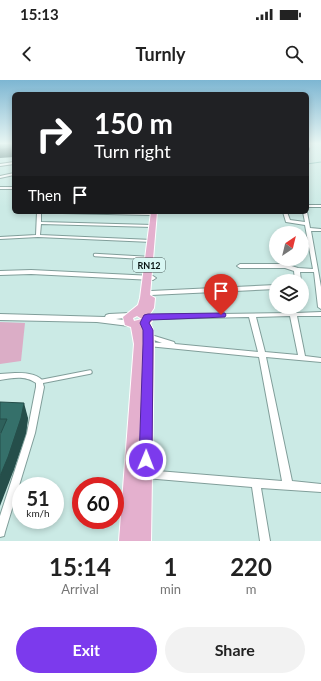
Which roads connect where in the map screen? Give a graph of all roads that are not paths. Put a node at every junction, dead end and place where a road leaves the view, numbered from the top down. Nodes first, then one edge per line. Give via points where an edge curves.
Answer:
1 (12, 174) edge
2 (0, 177) edge
3 (0, 188) edge
4 (12, 188) edge
5 (309, 206) edge
6 (321, 206) edge
7 (39, 214) edge
8 (155, 214) edge
9 (155, 214) edge
10 (286, 214) edge
11 (305, 214) edge
12 (39, 223) junction
13 (153, 226) junction
14 (307, 226) joint
15 (309, 227) edge
16 (321, 230) edge
17 (38, 236) junction
18 (309, 236) edge
19 (0, 238) edge
20 (152, 240) junction
21 (95, 255) dead end
22 (149, 258) junction
23 (240, 266) dead end
24 (297, 270) junction
25 (316, 271) junction
26 (0, 273) edge
27 (297, 274) edge
28 (150, 278) junction
29 (269, 287) edge
30 (151, 292) junction
31 (321, 307) edge
32 (309, 312) edge
33 (269, 313) edge
34 (294, 314) edge
35 (321, 314) edge
36 (252, 315) junction
37 (0, 317) edge
38 (140, 325) junction
39 (262, 355) junction
40 (302, 358) junction
41 (321, 360) edge
42 (90, 372) dead end
43 (0, 378) edge
44 (39, 382) junction
45 (145, 474) junction
46 (256, 483) junction
47 (288, 486) junction
48 (321, 488) edge
49 (0, 532) edge
50 (128, 541) edge
51 (142, 541) edge
52 (265, 541) edge

1 - 2 street
3 - 4 street
5 - 6 street
7 - 12 street
8 - 13 main road, RN12
9 - 28 main road, RN12
10 - 14 street via 288,221
11 - 14 street
12 - 13 street
12 - 17 street
13 - 20 main road, RN12
15 - 16 street
17 - 19 street
17 - 20 street
18 - 25 street
20 - 22 main road, RN12
21 - 22 lane
22 - 28 main road, RN12
23 - 24 street via 285,266
24 - 25 street
24 - 27 street
25 - 31 street
26 - 28 street
28 - 30 main road, RN12
28 - 38 main road, RN12
29 - 30 street
30 - 38 main road, RN12 via 149,308
32 - 35 street
33 - 36 street
34 - 40 street
36 - 38 street
36 - 39 street
37 - 38 street via 97,319
38 - 39 street via 177,346
38 - 45 main road, RN12
38 - 50 main road, RN12
39 - 40 street
39 - 47 street
40 - 41 street
42 - 44 lane
43 - 44 street via 22,375 35,378
44 - 49 street via 40,397 32,433
45 - 46 street
45 - 51 main road, RN12
46 - 47 street
46 - 52 street
47 - 48 street

